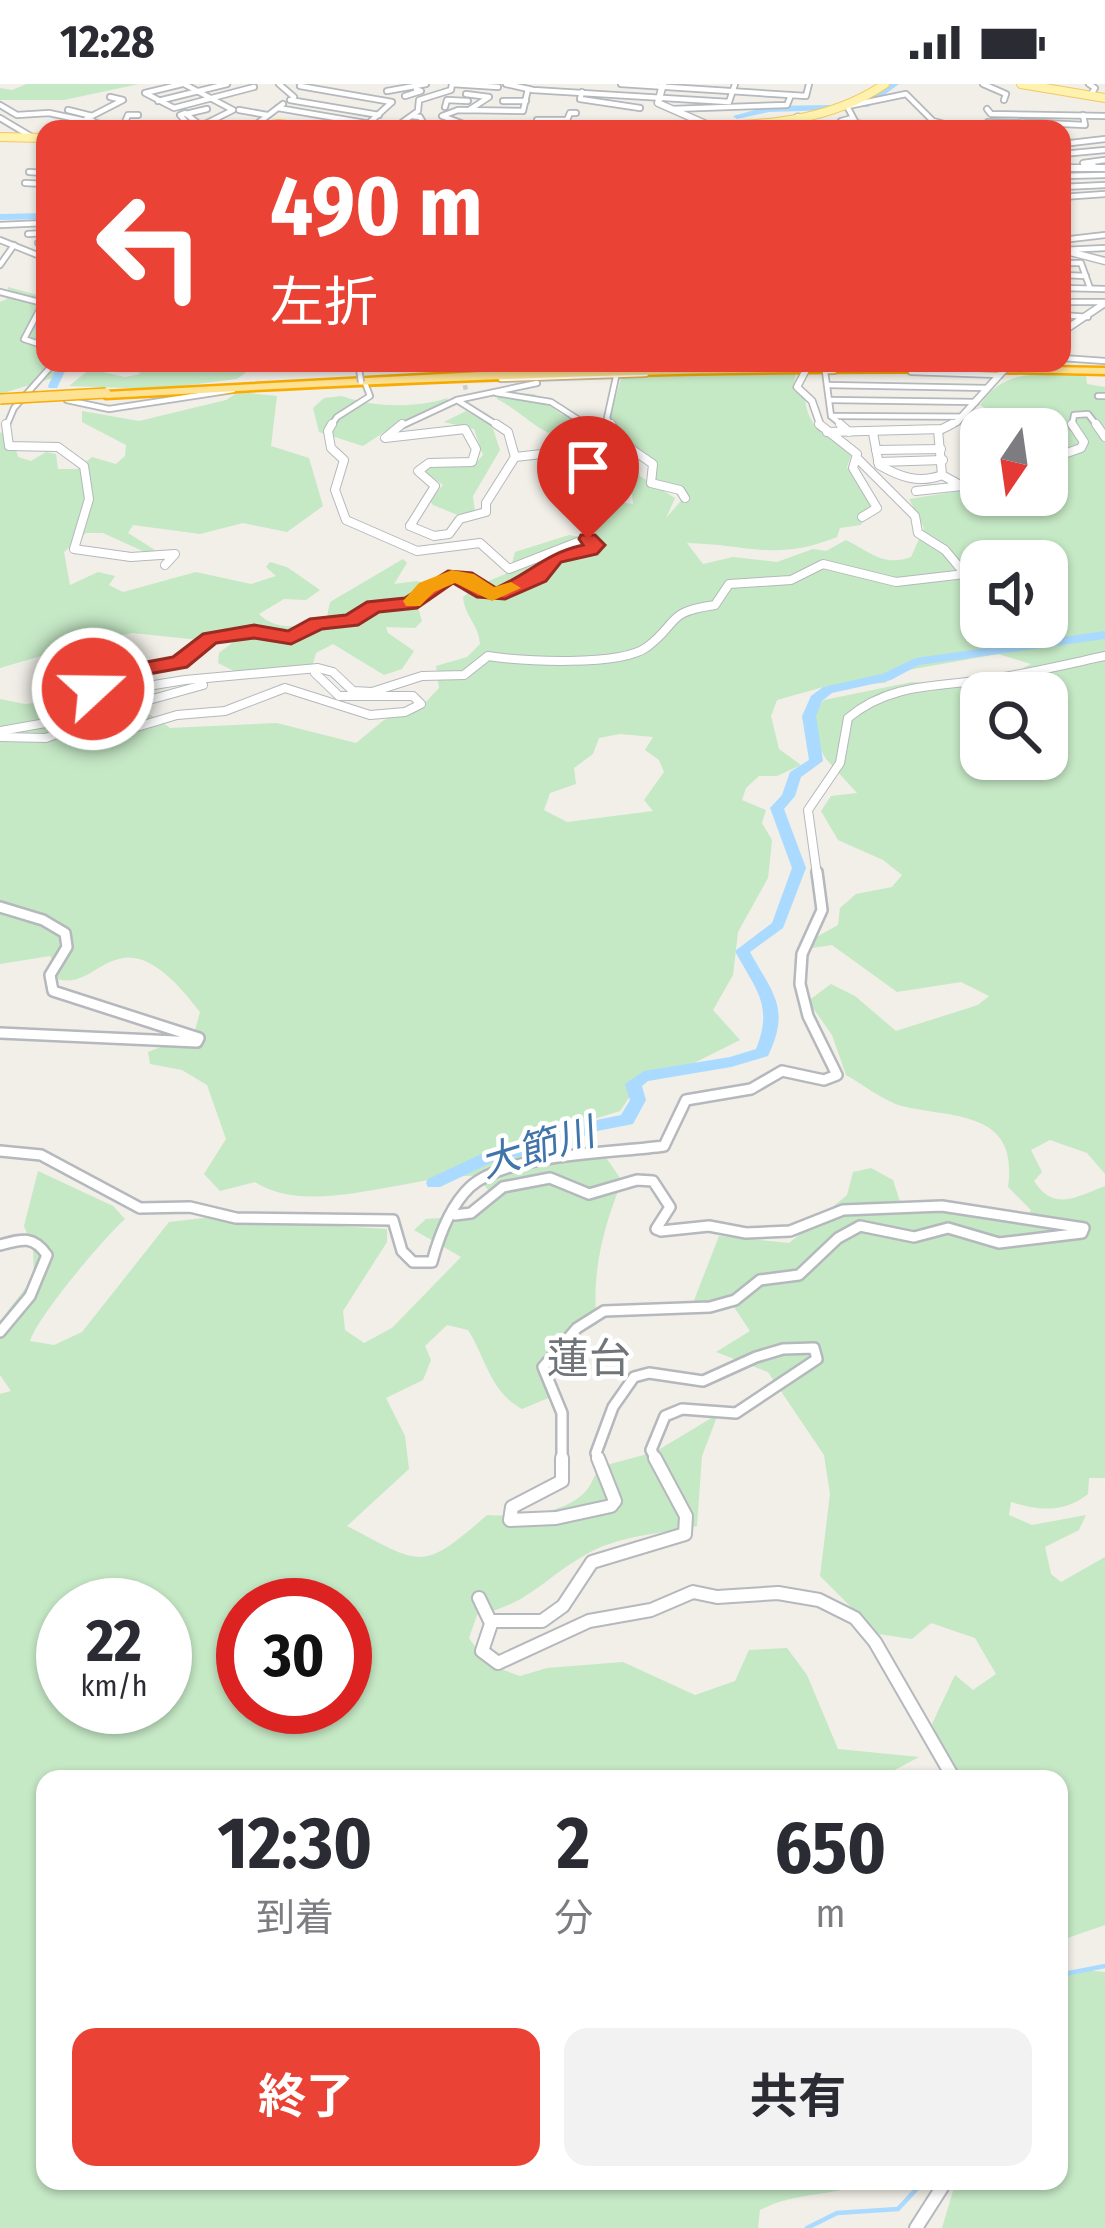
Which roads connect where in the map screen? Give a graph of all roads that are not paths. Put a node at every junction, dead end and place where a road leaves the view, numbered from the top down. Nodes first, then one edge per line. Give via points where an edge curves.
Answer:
1 (183, 84) edge
2 (227, 84) edge
3 (279, 84) edge
4 (450, 84) edge
5 (468, 84) edge
6 (621, 84) edge
7 (633, 84) edge
8 (791, 84) edge
9 (808, 84) edge
10 (886, 84) edge
11 (982, 84) edge
12 (1021, 84) edge
13 (1089, 84) edge
14 (663, 85) edge
15 (163, 86) edge
16 (255, 86) edge
17 (415, 86) edge
18 (1043, 86) edge
19 (300, 87) edge
20 (428, 87) edge
21 (570, 88) edge
22 (734, 88) edge
23 (528, 89) junction
24 (196, 91) junction
25 (387, 91) dead end
26 (233, 92) junction
27 (502, 92) edge
28 (582, 92) junction
29 (149, 95) junction
30 (791, 95) junction
31 (405, 96) dead end
32 (489, 96) junction
33 (1090, 96) junction
34 (110, 97) dead end
35 (658, 97) junction
36 (138, 98) dead end
37 (210, 98) junction
38 (252, 98) dead end
39 (292, 98) junction
40 (354, 98) junction
41 (466, 98) junction
42 (1105, 98) edge
43 (221, 99) dead end
44 (1004, 100) dead end
45 (526, 101) junction
46 (160, 102) junction
47 (118, 103) junction
48 (89, 104) dead end
49 (0, 106) edge
50 (128, 106) dead end
51 (147, 107) dead end
52 (445, 107) dead end
53 (278, 108) junction
54 (340, 108) junction
55 (640, 108) dead end
56 (207, 109) dead end
57 (672, 109) junction
58 (987, 109) dead end
59 (68, 110) dead end
60 (105, 110) junction
61 (239, 110) junction
62 (469, 110) junction
63 (500, 111) junction
64 (848, 112) junction
65 (576, 113) dead end
66 (21, 115) junction
67 (267, 115) junction
68 (380, 115) junction
69 (825, 115) dead end
70 (1083, 115) junction
71 (92, 116) junction
72 (138, 116) dead end
73 (328, 116) junction
74 (411, 116) junction
75 (1105, 116) edge
76 (127, 117) junction
77 (798, 117) junction
78 (557, 118) joint
79 (2, 119) edge
80 (81, 120) edge
81 (89, 120) edge
82 (126, 120) edge
83 (189, 120) edge
84 (219, 120) edge
85 (224, 120) edge
86 (261, 120) edge
87 (324, 120) edge
88 (350, 120) edge
89 (375, 120) edge
90 (405, 120) edge
91 (422, 120) edge
92 (448, 120) edge
93 (537, 120) edge
94 (697, 120) edge
95 (784, 120) edge
96 (804, 120) edge
97 (842, 120) edge
98 (860, 120) edge
99 (932, 120) edge
100 (1013, 120) edge
101 (1038, 120) edge
102 (1071, 124) edge
103 (1085, 125) junction
104 (1071, 133) edge
105 (0, 137) edge
106 (32, 137) junction
107 (36, 137) edge
108 (1071, 138) edge
109 (1105, 139) edge
110 (1105, 149) edge
111 (1071, 154) edge
112 (1071, 170) edge
113 (1071, 170) edge
114 (29, 172) dead end
115 (36, 172) edge
116 (1104, 172) edge
117 (25, 183) dead end
118 (36, 184) edge
119 (1071, 184) edge
120 (1105, 194) edge
121 (1071, 196) edge
122 (36, 223) edge
123 (2, 224) edge
124 (36, 234) edge
125 (28, 235) dead end
126 (1105, 235) edge
127 (1071, 239) edge
128 (0, 240) edge
129 (14, 245) junction
130 (1105, 248) edge
131 (1071, 250) edge
132 (1071, 252) edge
133 (36, 254) edge
134 (1103, 259) edge
135 (1071, 263) edge
136 (0, 265) edge
137 (1071, 275) edge
138 (1085, 276) junction
139 (1071, 288) edge
140 (1090, 288) junction
141 (1105, 289) edge
142 (0, 292) edge
143 (36, 301) edge
144 (1071, 302) edge
145 (1105, 303) edge
146 (1071, 315) edge
147 (36, 316) edge
148 (1088, 316) junction
149 (1071, 326) edge
150 (36, 343) edge
151 (1071, 360) edge
152 (1071, 366) edge
153 (1071, 367) edge
154 (1105, 367) edge
155 (42, 372) edge
156 (360, 372) edge
157 (437, 372) edge
158 (504, 372) edge
159 (756, 372) edge
160 (807, 372) edge
161 (825, 372) edge
162 (913, 372) edge
163 (1001, 373) joint
164 (616, 377) junction
165 (581, 378) junction
166 (363, 383) junction
167 (828, 385) junction
168 (987, 388) junction
169 (491, 392) junction
170 (106, 394) junction
171 (457, 400) junction
172 (830, 400) junction
173 (5, 401) edge
174 (976, 402) junction
175 (970, 408) edge
176 (831, 416) junction
177 (3, 417) edge
178 (960, 417) edge
179 (960, 418) edge
180 (938, 430) junction
181 (827, 432) junction
182 (849, 433) junction
183 (873, 433) junction
184 (1105, 437) edge
185 (941, 449) junction
186 (876, 450) junction
187 (1068, 453) edge
188 (515, 457) junction
189 (858, 459) junction
190 (943, 460) junction
191 (878, 462) junction
192 (942, 476) junction
193 (916, 491) dead end
194 (685, 498) dead end
195 (862, 517) dead end
196 (410, 526) junction
197 (417, 551) junction
198 (165, 565) dead end
199 (1105, 656) edge
200 (311, 672) junction
201 (230, 674) junction
202 (0, 734) edge
203 (0, 907) edge
204 (0, 1033) edge
205 (0, 1151) edge
206 (455, 1215) junction
207 (0, 1245) edge
208 (0, 1332) edge
209 (479, 1598) dead end
210 (492, 1621) junction
211 (949, 1770) edge
212 (940, 2190) edge
213 (916, 2228) edge

1 - 15 street
1 - 24 street
2 - 24 street
3 - 39 street
4 - 5 street
4 - 20 street
4 - 74 street via 452,90 419,99
5 - 27 street
5 - 41 street
6 - 7 street
7 - 14 street
8 - 9 street
9 - 30 street via 806,96
10 - 64 main road
11 - 44 street via 1006,94
12 - 18 main road
13 - 33 street
14 - 22 street
14 - 35 street
15 - 29 street
16 - 26 street
17 - 20 street
17 - 25 street
17 - 31 street via 421,91
18 - 33 main road
19 - 39 street
19 - 40 street
21 - 23 street
21 - 28 street
22 - 30 street
22 - 35 street via 729,102
23 - 27 street
23 - 45 street
24 - 37 street
24 - 46 street
26 - 37 street
26 - 38 street
27 - 32 street
27 - 45 street
27 - 63 street
28 - 35 street
28 - 55 street via 580,99
29 - 36 street
29 - 46 street
30 - 57 street via 787,105
32 - 41 street
32 - 62 street
33 - 42 main road
34 - 47 street
35 - 57 street
37 - 46 street via 174,107
37 - 84 street via 231,107
39 - 53 street
39 - 54 street
40 - 54 street
40 - 68 street via 392,101
41 - 52 street
43 - 61 street
45 - 63 street via 523,111
46 - 51 street
47 - 50 street
47 - 60 street
48 - 60 street
49 - 66 street
53 - 67 street
53 - 73 street
54 - 68 street
54 - 73 street
56 - 83 street
57 - 94 street
58 - 100 street
59 - 71 street
60 - 71 street
60 - 76 street
61 - 67 street
61 - 85 street
62 - 63 street
62 - 92 street via 449,111 442,118
64 - 69 street
64 - 77 main road
64 - 97 street
64 - 98 street
64 - 99 street via 904,94
65 - 78 street
66 - 79 street
66 - 80 street
67 - 86 street
68 - 89 street
70 - 75 street
70 - 101 street
70 - 103 street
71 - 81 street
72 - 76 street
73 - 87 street
73 - 88 street
74 - 90 street
74 - 91 street
76 - 82 street
77 - 95 main road
77 - 96 street
78 - 93 street
79 - 106 street
102 - 103 street
103 - 104 street
105 - 106 main road
106 - 107 main road
108 - 109 street
110 - 111 street
112 - 116 street
113 - 116 street
114 - 115 street
116 - 119 street
117 - 118 street
120 - 121 street
122 - 123 street
124 - 125 street
126 - 127 street
128 - 129 street
129 - 133 street
129 - 136 street
130 - 131 street
132 - 134 street
135 - 138 street via 1081,263
137 - 138 street
138 - 140 street
139 - 140 street
140 - 141 street
142 - 143 street
144 - 145 street
145 - 148 street
146 - 148 street
147 - 150 street via 24,339
148 - 149 street
151 - 154 street
152 - 154 highway
153 - 154 highway
155 - 173 street
156 - 166 street, bridge
157 - 170 highway
158 - 170 highway
159 - 164 street
160 - 181 street via 796,384
161 - 167 street
162 - 163 street
163 - 168 street
164 - 165 street
164 - 194 street via 607,418 623,445 653,464 649,481
165 - 166 street
165 - 169 street
166 - 173 street via 234,390 109,409 75,399
166 - 197 street via 370,396 328,431 344,460 336,482 340,505 346,520
167 - 168 street
167 - 172 street
168 - 174 street
169 - 171 street
169 - 188 street via 550,402 597,432 570,440 569,451
170 - 173 highway, bridge
171 - 188 street via 508,432
171 - 196 street via 385,439 464,429 476,449 472,462 429,463 418,471 435,486
172 - 174 street
172 - 176 street
173 - 177 street
174 - 175 street
176 - 178 street
176 - 182 street
177 - 198 street via 9,446 53,444 90,472 92,494 74,550 175,554
179 - 180 street
180 - 183 street
180 - 185 street
181 - 182 street
181 - 189 street
182 - 183 street
183 - 186 street
184 - 187 street via 1088,415 1074,415 1072,427 1084,442
185 - 186 street
185 - 190 street
186 - 191 street
188 - 196 street via 486,512 460,519 449,534
189 - 195 street via 853,468 877,508
189 - 200 street via 965,574 891,582 829,564 791,580 732,583 715,605 681,610 641,652 618,658 488,656 464,675 422,676 373,692 349,689 328,670
190 - 191 street
190 - 192 street
191 - 192 street via 908,479
192 - 193 street via 962,486
196 - 197 street
197 - 201 street via 480,543 513,569 583,540 595,545 551,560 538,576 498,594 448,577 410,604 317,623 291,638 210,638 179,663 131,671 98,688 50,690 102,697
199 - 206 street via 895,691 848,718 840,763 808,810 822,910 799,958 811,1024 837,1075 782,1071 752,1088 697,1093 674,1113 664,1146 495,1172 462,1194
200 - 201 street
200 - 202 street via 339,696 413,696 421,704 406,713 351,713 285,688 225,712 177,715 120,732
201 - 202 street via 98,717
203 - 204 street via 64,933 53,991 199,1038
205 - 206 street via 40,1155 140,1208 393,1220 402,1251 422,1265 432,1262
206 - 210 street via 471,1214 503,1187 561,1180 589,1194 637,1180 663,1192 670,1208 661,1231 790,1231 843,1210 942,1206 1084,1228 999,1243 948,1228 914,1237 860,1226 799,1275 760,1280 735,1300 616,1308 593,1317 543,1366 562,1413 562,1480 512,1507 510,1520 611,1507 596,1453 634,1377 703,1382 783,1349 814,1348 818,1359 736,1413 682,1409 665,1416 651,1450 686,1516 685,1534 592,1562 559,1615 522,1627
207 - 208 street via 23,1238 47,1255 30,1296
209 - 210 street
210 - 211 street via 482,1652 498,1663 589,1621 651,1610 693,1592 819,1600 855,1618 875,1642
212 - 213 street

